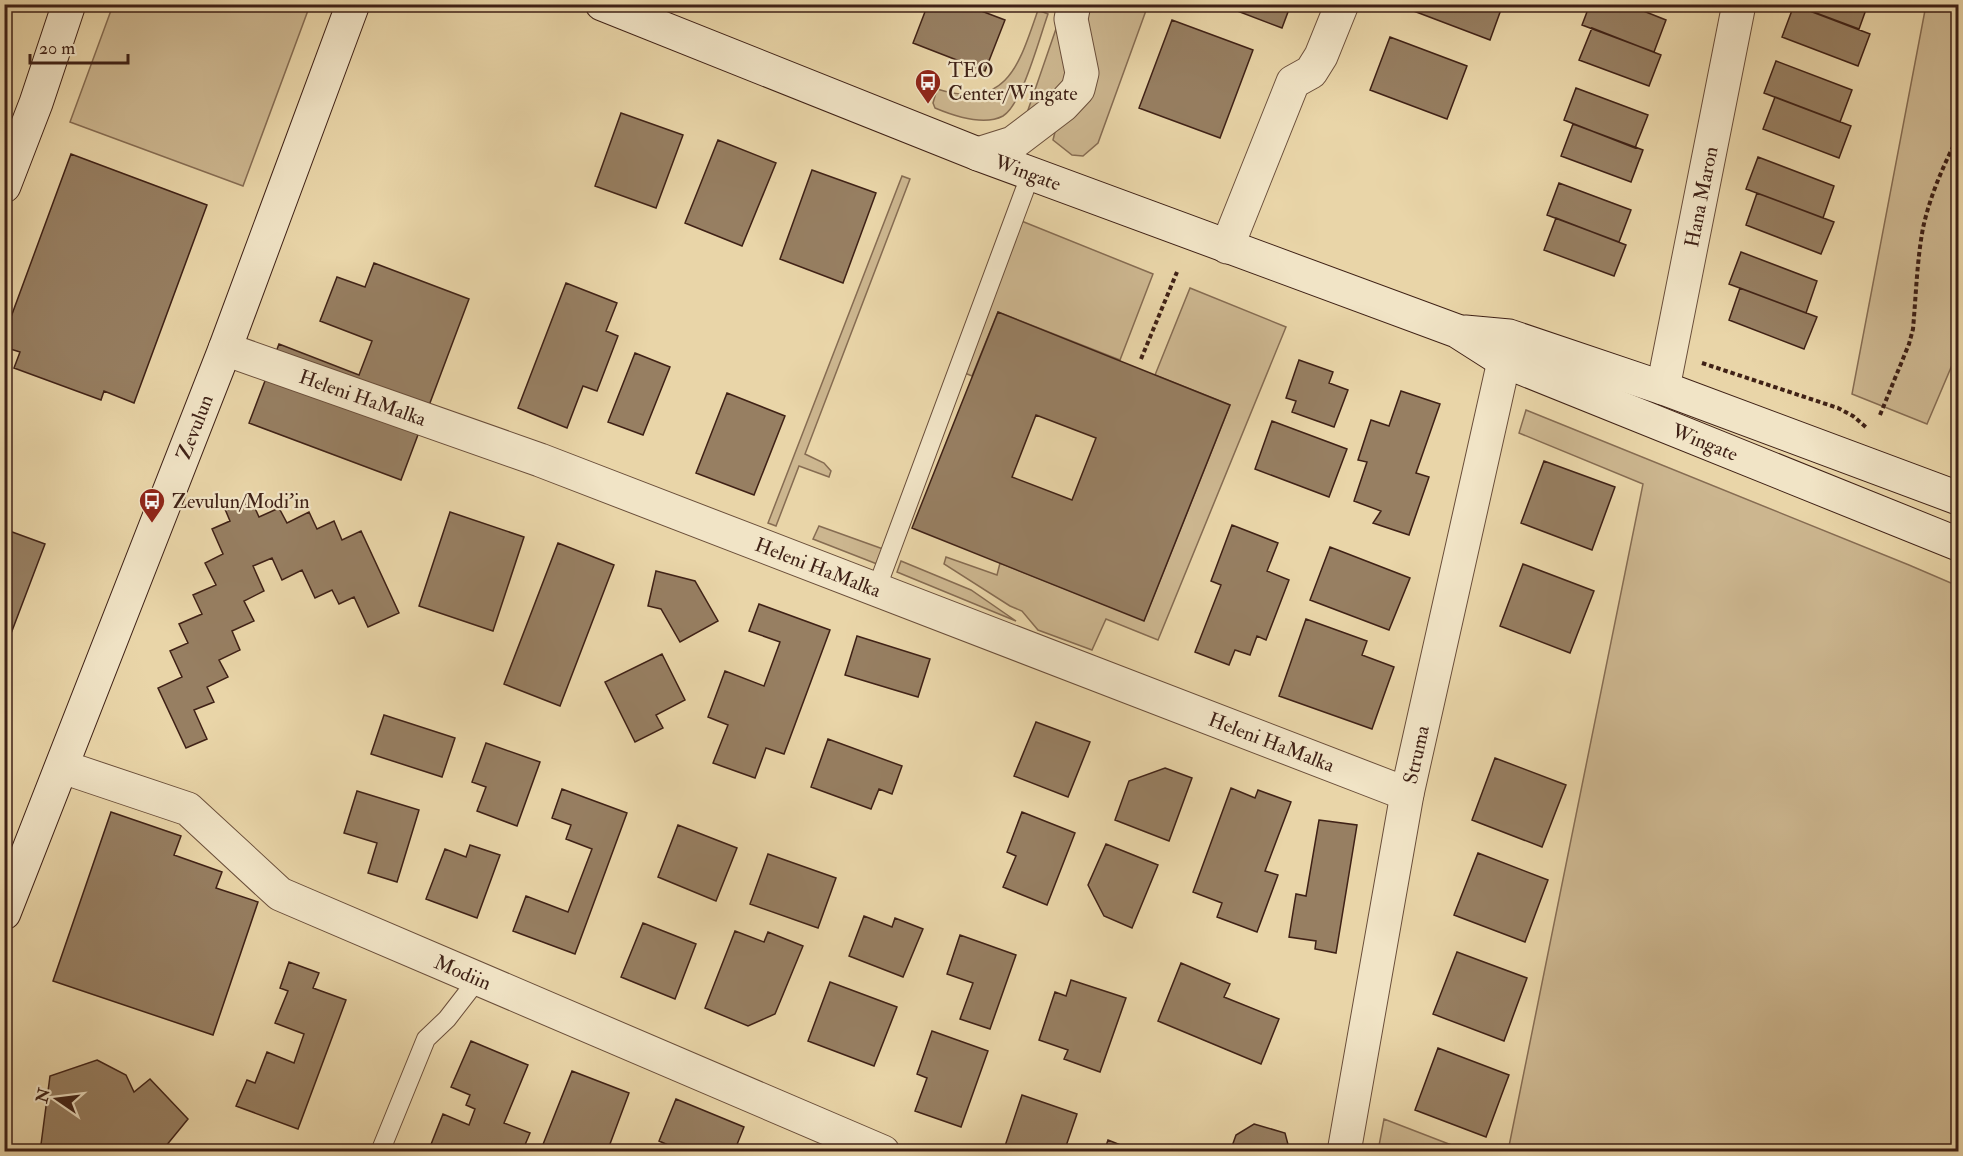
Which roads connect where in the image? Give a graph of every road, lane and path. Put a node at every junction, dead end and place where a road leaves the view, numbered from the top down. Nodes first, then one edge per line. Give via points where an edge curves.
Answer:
1 (69, 4) edge
2 (602, 4) edge
3 (1074, 4) edge
4 (1342, 4) edge
5 (1739, 4) edge
6 (354, 9) edge
7 (1959, 137) edge
8 (978, 154) junction
9 (1031, 173) junction
10 (5, 182) edge
11 (1227, 247) junction
12 (1177, 272) dead end
13 (1457, 331) junction
14 (225, 349) junction
15 (1141, 359) dead end
16 (1504, 361) junction
17 (1664, 388) junction
18 (1880, 415) dead end
19 (1959, 498) edge
20 (1928, 532) junction
21 (1959, 544) edge
22 (1959, 557) edge
23 (876, 590) junction
24 (63, 767) junction
25 (1407, 794) junction
26 (4, 913) edge
27 (478, 979) junction
28 (380, 1152) edge
29 (883, 1152) edge
30 (1344, 1152) edge

1 - 10 street
2 - 8 street, Wingate
3 - 8 street via 1071,19 1082,73 1078,89 1013,143
4 - 11 street via 1311,72 1293,82
5 - 17 street, Hana Maron
6 - 14 street, Zevulun
7 - 18 path via 1929,204 1913,329
8 - 9 street, Wingate
9 - 11 street, Wingate
9 - 23 lane
11 - 13 street, Wingate
12 - 15 path
13 - 16 street, Wingate
13 - 17 street, Wingate via 1509,336
14 - 23 street, Heleni HaMalka via 540,460
14 - 24 street, Zevulun
16 - 20 street, Wingate
16 - 25 street, Struma
17 - 19 street, Wingate
20 - 21 street, Wingate
20 - 22 street
23 - 25 street, Heleni HaMalka
24 - 26 street, Zevulun
24 - 27 street, Modiin via 188,809 280,894
25 - 30 street, Struma
27 - 28 lane via 426,1040
27 - 29 street, Modiin

